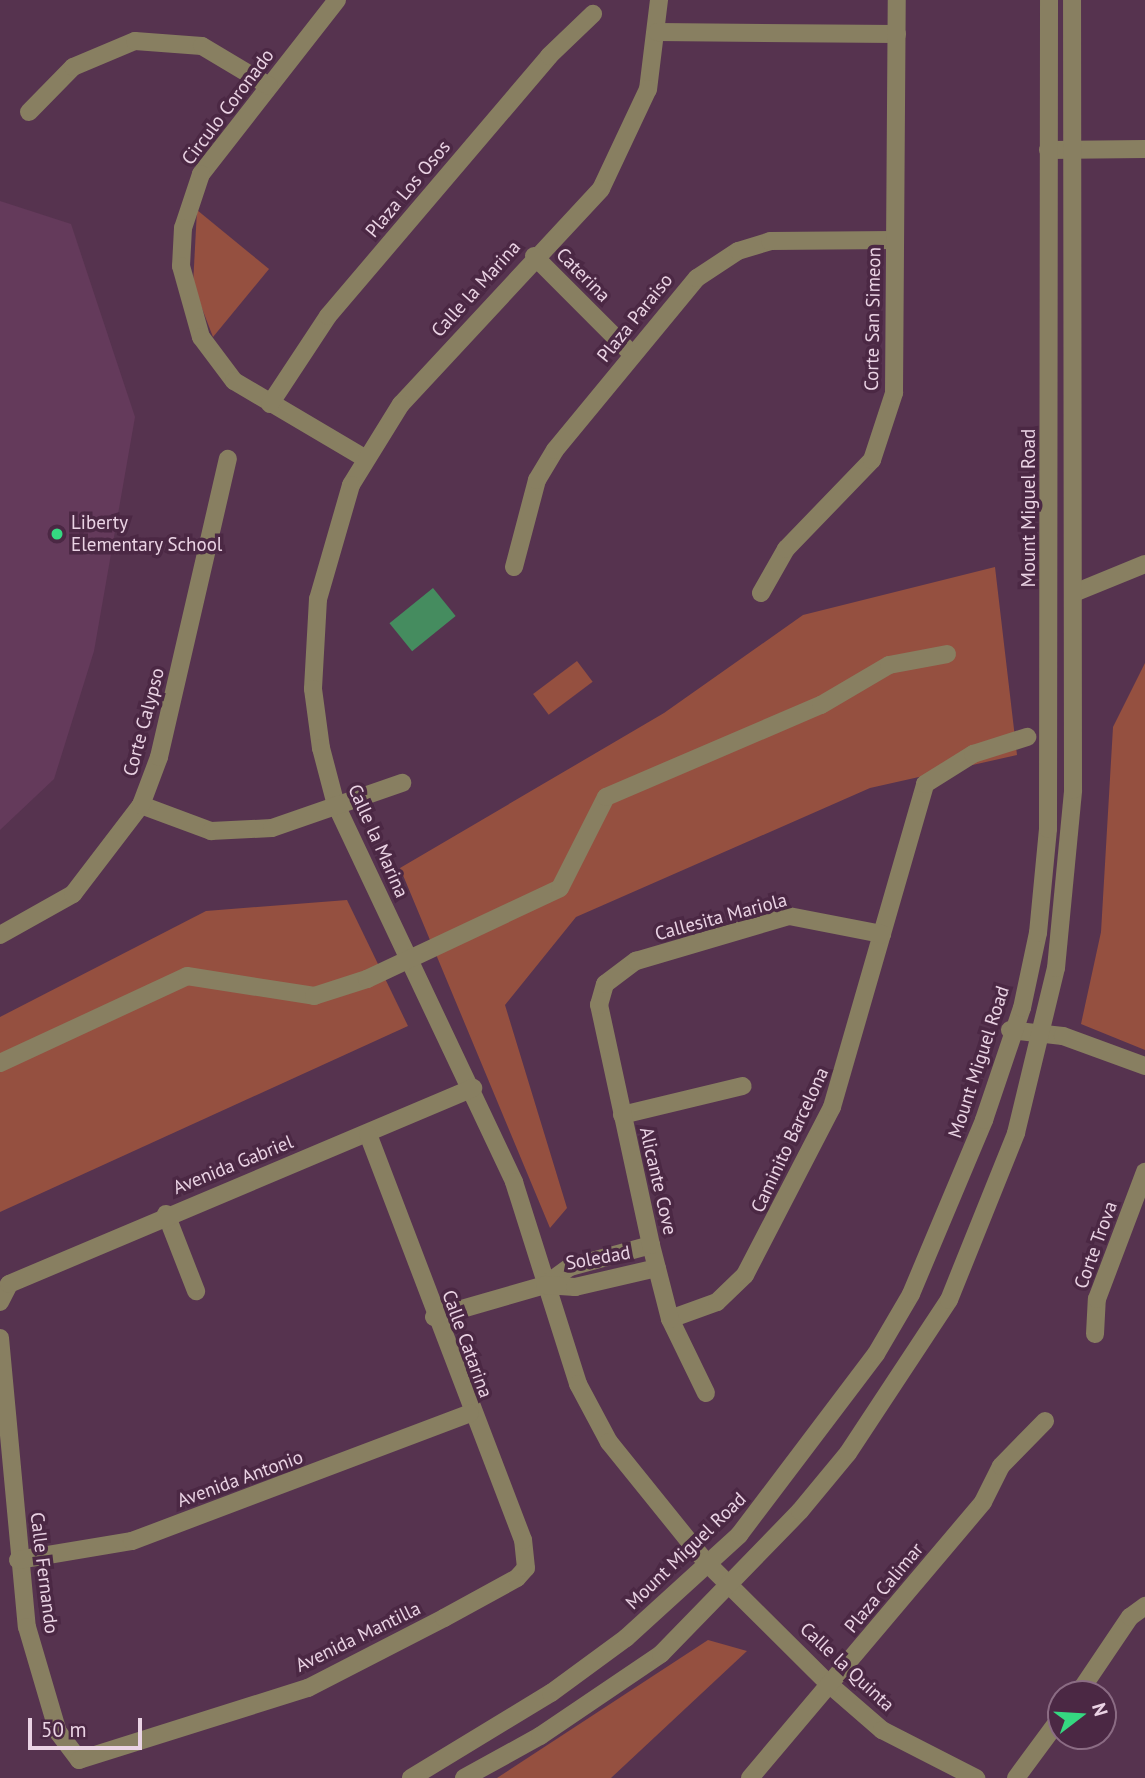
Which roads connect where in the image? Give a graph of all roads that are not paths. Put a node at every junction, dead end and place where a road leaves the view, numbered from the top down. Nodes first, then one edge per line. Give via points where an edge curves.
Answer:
1 (337, 0) edge
2 (659, 0) edge
3 (897, 0) edge
4 (1049, 0) edge
5 (1072, 0) edge
6 (593, 14) dead end
7 (657, 32) junction
8 (897, 34) junction
9 (269, 86) junction
10 (29, 112) dead end
11 (1075, 148) junction
12 (1145, 149) edge
13 (1048, 150) junction
14 (894, 240) junction
15 (534, 256) junction
16 (632, 354) junction
17 (270, 404) junction
18 (364, 458) junction
19 (228, 459) dead end
20 (1145, 564) edge
21 (514, 567) dead end
22 (761, 593) dead end
23 (1074, 593) junction
24 (947, 654) dead end
25 (1027, 737) dead end
26 (402, 783) dead end
27 (141, 805) junction
28 (336, 805) junction
29 (882, 934) junction
30 (0, 935) edge
31 (410, 959) junction
32 (614, 974) joint
33 (1010, 1030) junction
34 (1041, 1031) junction
35 (0, 1063) edge
36 (1145, 1066) edge
37 (743, 1086) dead end
38 (473, 1088) junction
39 (622, 1115) junction
40 (368, 1135) junction
41 (1145, 1172) edge
42 (166, 1214) junction
43 (651, 1245) junction
44 (606, 1258) junction
45 (657, 1268) junction
46 (611, 1279) junction
47 (545, 1285) junction
48 (196, 1291) dead end
49 (0, 1302) edge
50 (434, 1317) junction
51 (670, 1319) junction
52 (1095, 1334) dead end
53 (0, 1338) edge
54 (706, 1393) dead end
55 (470, 1413) junction
56 (1045, 1421) dead end
57 (18, 1560) junction
58 (706, 1562) junction
59 (526, 1567) joint
60 (732, 1587) junction
61 (1145, 1606) edge
62 (1087, 1680) edge
63 (830, 1685) junction
64 (1047, 1736) edge
65 (79, 1760) joint
66 (411, 1778) edge
67 (464, 1778) edge
68 (750, 1778) edge
69 (976, 1778) edge
70 (1016, 1778) edge

1 - 9 street, Circulo Coronado
2 - 7 street, Calle la Marina
3 - 8 street, Corte San Simeon
4 - 13 street, Mount Miguel Road
5 - 11 street
6 - 17 street, Plaza Los Osos via 549,56 328,316
7 - 8 street
7 - 15 street, Calle la Marina via 648,89 616,165 601,189
8 - 14 street, Corte San Simeon
9 - 10 street via 218,53 152,39 87,58
9 - 17 street, Circulo Coronado via 201,174 187,210 181,266 187,303 211,353 234,381
11 - 12 street
11 - 13 street
11 - 23 street
13 - 33 street, Mount Miguel Road via 1048,829 1038,933 1022,1008
14 - 16 street, Plaza Paraiso via 787,239 738,251 691,283
14 - 22 street, Corte San Simeon via 894,393 886,429 872,460 786,549
15 - 16 street, Caterina
15 - 18 street, Calle la Marina via 401,404
16 - 21 street, Plaza Paraiso via 537,480
17 - 18 street, Circulo Coronado
18 - 28 street, Calle la Marina via 331,541 314,629 316,718
19 - 27 street, Corte Calypso via 159,757
20 - 23 street
23 - 34 street via 1070,864
24 - 31 street via 888,665 821,705 606,797 560,888
25 - 29 street, Caminito Barcelona via 939,772 925,784
26 - 28 street
27 - 28 street via 211,831 272,828
27 - 30 street, Corte Calypso via 73,894
28 - 31 street, Calle la Marina
29 - 32 street, Callesita Mariola via 789,916 636,961
29 - 51 street, Caminito Barcelona via 841,1088 788,1200 745,1275 717,1302
31 - 35 street via 314,996 187,976
31 - 38 street, Calle la Marina
32 - 39 street, Alicante Cove via 599,1005
33 - 34 street
33 - 58 street, Mount Miguel Road via 984,1120 911,1294 876,1354 765,1505
34 - 36 street
34 - 60 street via 1016,1133 949,1300 848,1453
37 - 39 street
38 - 40 street, Avenida Gabriel
38 - 47 street, Calle la Marina via 514,1182
39 - 43 street, Alicante Cove
40 - 42 street, Avenida Gabriel
40 - 50 street, Calle Catarina
41 - 52 street, Corte Trova via 1097,1299
42 - 48 street
42 - 49 street, Avenida Gabriel via 9,1284
43 - 44 street, Soledad
43 - 45 street, Alicante Cove
44 - 46 street
44 - 47 street, Soledad via 570,1267
45 - 46 street, Soledad
45 - 51 street, Alicante Cove
46 - 47 street, Soledad
47 - 50 street, Soledad
47 - 58 street, Calle la Marina via 578,1384 608,1442
50 - 55 street, Calle Catarina
51 - 54 street, Alicante Cove
53 - 57 street, Calle Fernando
55 - 57 street, Avenida Antonio via 132,1541
55 - 59 street, Calle Catarina via 523,1540
56 - 63 street, Plaza Calimar via 1001,1466 983,1502
57 - 65 street, Calle Fernando via 27,1627 58,1732
58 - 60 street, Calle la Quinta
58 - 66 street, Mount Miguel Road via 625,1638 551,1693
59 - 65 street, Avenida Mantilla via 444,1618 308,1688
60 - 63 street, Calle la Quinta
60 - 67 street via 661,1654 540,1736
61 - 62 street via 1130,1617
63 - 68 street, Plaza Calimar
63 - 69 street, Calle la Quinta via 882,1730
64 - 70 street

